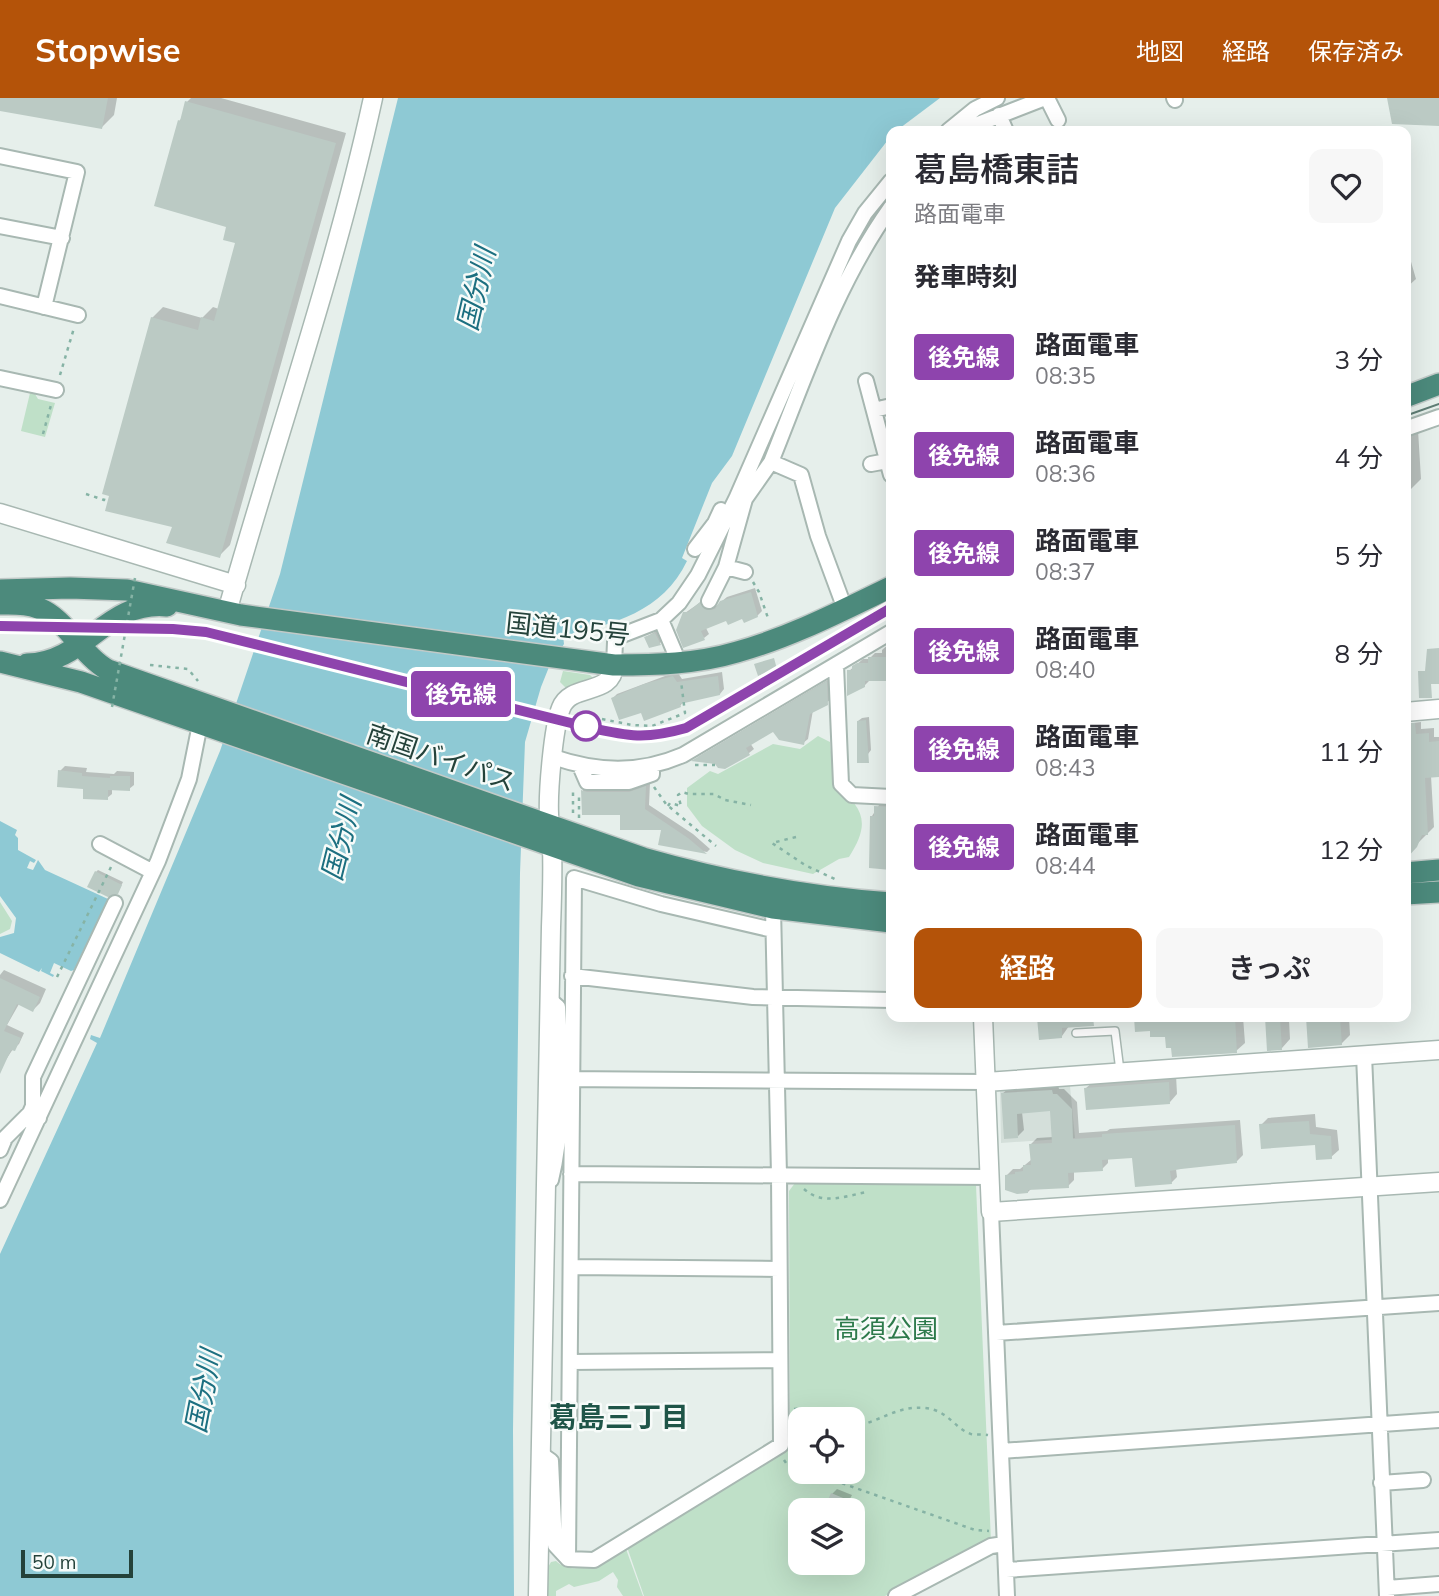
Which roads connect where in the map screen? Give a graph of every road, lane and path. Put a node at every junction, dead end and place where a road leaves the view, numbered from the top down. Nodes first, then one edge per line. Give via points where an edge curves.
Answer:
1 (997, 98) edge
2 (1046, 98) edge
3 (369, 99) edge
4 (999, 115) junction
5 (1058, 120) dead end
6 (955, 126) edge
7 (972, 126) edge
8 (1004, 126) edge
9 (0, 156) edge
10 (886, 187) edge
11 (886, 214) edge
12 (0, 226) edge
13 (62, 238) junction
14 (0, 296) edge
15 (44, 307) junction
16 (78, 315) joint
17 (0, 378) edge
18 (866, 382) dead end
19 (1439, 384) edge
20 (56, 390) junction
21 (1411, 395) edge
22 (886, 407) edge
23 (874, 410) junction
24 (1439, 417) edge
25 (1411, 427) edge
26 (43, 434) dead end
27 (886, 456) edge
28 (771, 462) junction
29 (872, 464) dead end
30 (886, 467) edge
31 (744, 479) junction
32 (86, 494) dead end
33 (106, 496) dead end
34 (741, 497) junction
35 (0, 513) edge
36 (695, 550) dead end
37 (726, 567) junction
38 (745, 572) dead end
39 (135, 578) dead end
40 (236, 585) junction
41 (886, 589) edge
42 (0, 590) edge
43 (709, 601) dead end
44 (0, 604) edge
45 (845, 609) junction
46 (234, 613) junction
47 (661, 620) junction
48 (886, 635) edge
49 (80, 646) junction
50 (675, 653) dead end
51 (9, 663) edge
52 (147, 664) dead end
53 (614, 665) junction
54 (836, 665) junction
55 (188, 670) dead end
56 (680, 674) dead end
57 (112, 707) dead end
58 (1439, 709) edge
59 (560, 710) junction
60 (1411, 711) edge
61 (208, 721) junction
62 (553, 757) junction
63 (577, 765) junction
64 (652, 770) junction
65 (587, 782) junction
66 (886, 797) edge
67 (751, 805) dead end
68 (668, 806) junction
69 (573, 817) dead end
70 (579, 825) dead end
71 (545, 834) junction
72 (796, 837) dead end
73 (100, 844) dead end
74 (716, 846) dead end
75 (118, 853) junction
76 (1439, 870) edge
77 (153, 872) junction
78 (1411, 872) edge
79 (839, 884) dead end
80 (1439, 892) edge
81 (1411, 894) edge
82 (886, 902) edge
83 (115, 903) dead end
84 (773, 919) junction
85 (886, 922) edge
86 (572, 976) junction
87 (57, 977) dead end
88 (774, 997) junction
89 (550, 1000) junction
90 (886, 1000) edge
91 (983, 1022) edge
92 (1076, 1033) dead end
93 (1439, 1049) edge
94 (1364, 1055) junction
95 (1120, 1073) junction
96 (566, 1079) junction
97 (776, 1080) junction
98 (986, 1082) junction
99 (34, 1116) junction
100 (0, 1150) edge
101 (571, 1174) junction
102 (779, 1175) junction
103 (989, 1177) junction
104 (1439, 1182) edge
105 (1370, 1188) junction
106 (0, 1200) edge
107 (546, 1201) junction
108 (991, 1212) junction
109 (571, 1268) junction
110 (779, 1269) junction
111 (1439, 1303) edge
112 (1374, 1308) junction
113 (996, 1333) junction
114 (780, 1360) junction
115 (570, 1362) junction
116 (781, 1410) junction
117 (788, 1410) edge
118 (1439, 1420) edge
119 (865, 1425) edge
120 (1379, 1425) junction
121 (989, 1435) dead end
122 (1001, 1451) junction
123 (541, 1454) junction
124 (1423, 1480) dead end
125 (1381, 1483) junction
126 (844, 1484) edge
127 (992, 1531) dead end
128 (1439, 1540) edge
129 (1004, 1544) junction
130 (1384, 1544) junction
131 (568, 1559) junction
132 (1006, 1570) junction
133 (1439, 1584) edge
134 (1387, 1592) edge
135 (538, 1596) edge
136 (896, 1596) edge
137 (1007, 1596) edge

1 - 6 street
2 - 4 street
2 - 5 street
3 - 40 street via 358,162
4 - 7 street
4 - 8 street
9 - 13 street via 78,172
10 - 31 street via 849,242
11 - 28 street via 843,288
12 - 13 street
13 - 15 street
14 - 15 street
15 - 16 street
16 - 20 path
17 - 20 street
18 - 23 street
19 - 21 highway
20 - 26 path
22 - 23 street
23 - 27 street
24 - 25 street
28 - 34 street
28 - 45 street via 803,478
29 - 30 street
31 - 34 street
31 - 36 street via 729,491 715,523
32 - 33 path via 104,500
34 - 37 street
34 - 47 street via 698,575
35 - 40 street
37 - 38 street
37 - 43 street
39 - 57 path, bridge
40 - 46 street
41 - 45 highway, 国道195号
42 - 46 highway, 国道195号 via 127,590
44 - 49 highway, 南国バイパス via 47,612
45 - 53 highway, 国道195号 via 736,653 664,664
46 - 49 highway, 国道195号 via 143,606 116,617
46 - 53 highway, 国道195号
47 - 50 street
47 - 53 street via 617,637
48 - 54 street
49 - 51 highway, 国道195号 via 44,662
49 - 61 highway, 南国バイパス via 97,664
51 - 61 highway, 南国バイパス
52 - 55 path
53 - 59 street via 612,678 604,685 573,694
54 - 64 street
54 - 66 street via 841,784 852,795
56 - 59 path via 685,713 660,723 632,725
58 - 60 street
59 - 62 street
61 - 71 highway, 南国バイパス
61 - 77 street
62 - 63 street
62 - 71 street
63 - 64 street
63 - 65 street
63 - 69 path
64 - 65 street via 629,782
64 - 68 path via 656,776 650,783
65 - 70 path via 580,785
67 - 68 path via 714,794 682,792 678,795 681,806
68 - 74 path
71 - 82 highway, 南国バイパス via 773,889
71 - 84 highway, 南国バイパス via 639,876
71 - 89 street
72 - 79 path via 772,844 838,879
73 - 75 street
75 - 77 street
75 - 87 path
76 - 78 highway
77 - 99 street
80 - 81 highway
83 - 99 street via 33,1077
84 - 85 highway, 南国バイパス
84 - 86 street via 661,904 574,878
84 - 88 street
86 - 88 street
86 - 96 street
88 - 90 street
88 - 97 street
89 - 96 street via 558,1007
89 - 107 street
91 - 98 street
92 - 95 lane via 1115,1031
93 - 94 street
94 - 95 street
94 - 105 street
95 - 98 street
96 - 97 street
96 - 101 street
96 - 107 street via 557,1156
97 - 98 street
97 - 102 street
98 - 103 street
99 - 100 street via 5,1138
99 - 106 street
101 - 102 street
101 - 109 street
102 - 103 street
102 - 110 street
103 - 108 street
104 - 105 street
105 - 108 street
105 - 112 street
107 - 123 street
108 - 113 street
109 - 110 street
109 - 115 street
110 - 114 street
111 - 112 street
112 - 113 street
112 - 120 street
113 - 122 street
114 - 115 street
114 - 116 street
115 - 131 street
116 - 117 path
116 - 131 street via 781,1445 594,1560
118 - 120 street
119 - 121 path via 900,1409 926,1408 946,1414 970,1433
120 - 122 street
120 - 125 street
122 - 129 street
123 - 131 street via 551,1461 555,1545
123 - 135 street
124 - 125 street
125 - 130 street
126 - 127 path via 975,1530
128 - 130 street
129 - 132 street
129 - 136 street via 991,1546
130 - 132 street
130 - 134 street
132 - 137 street
133 - 134 street

